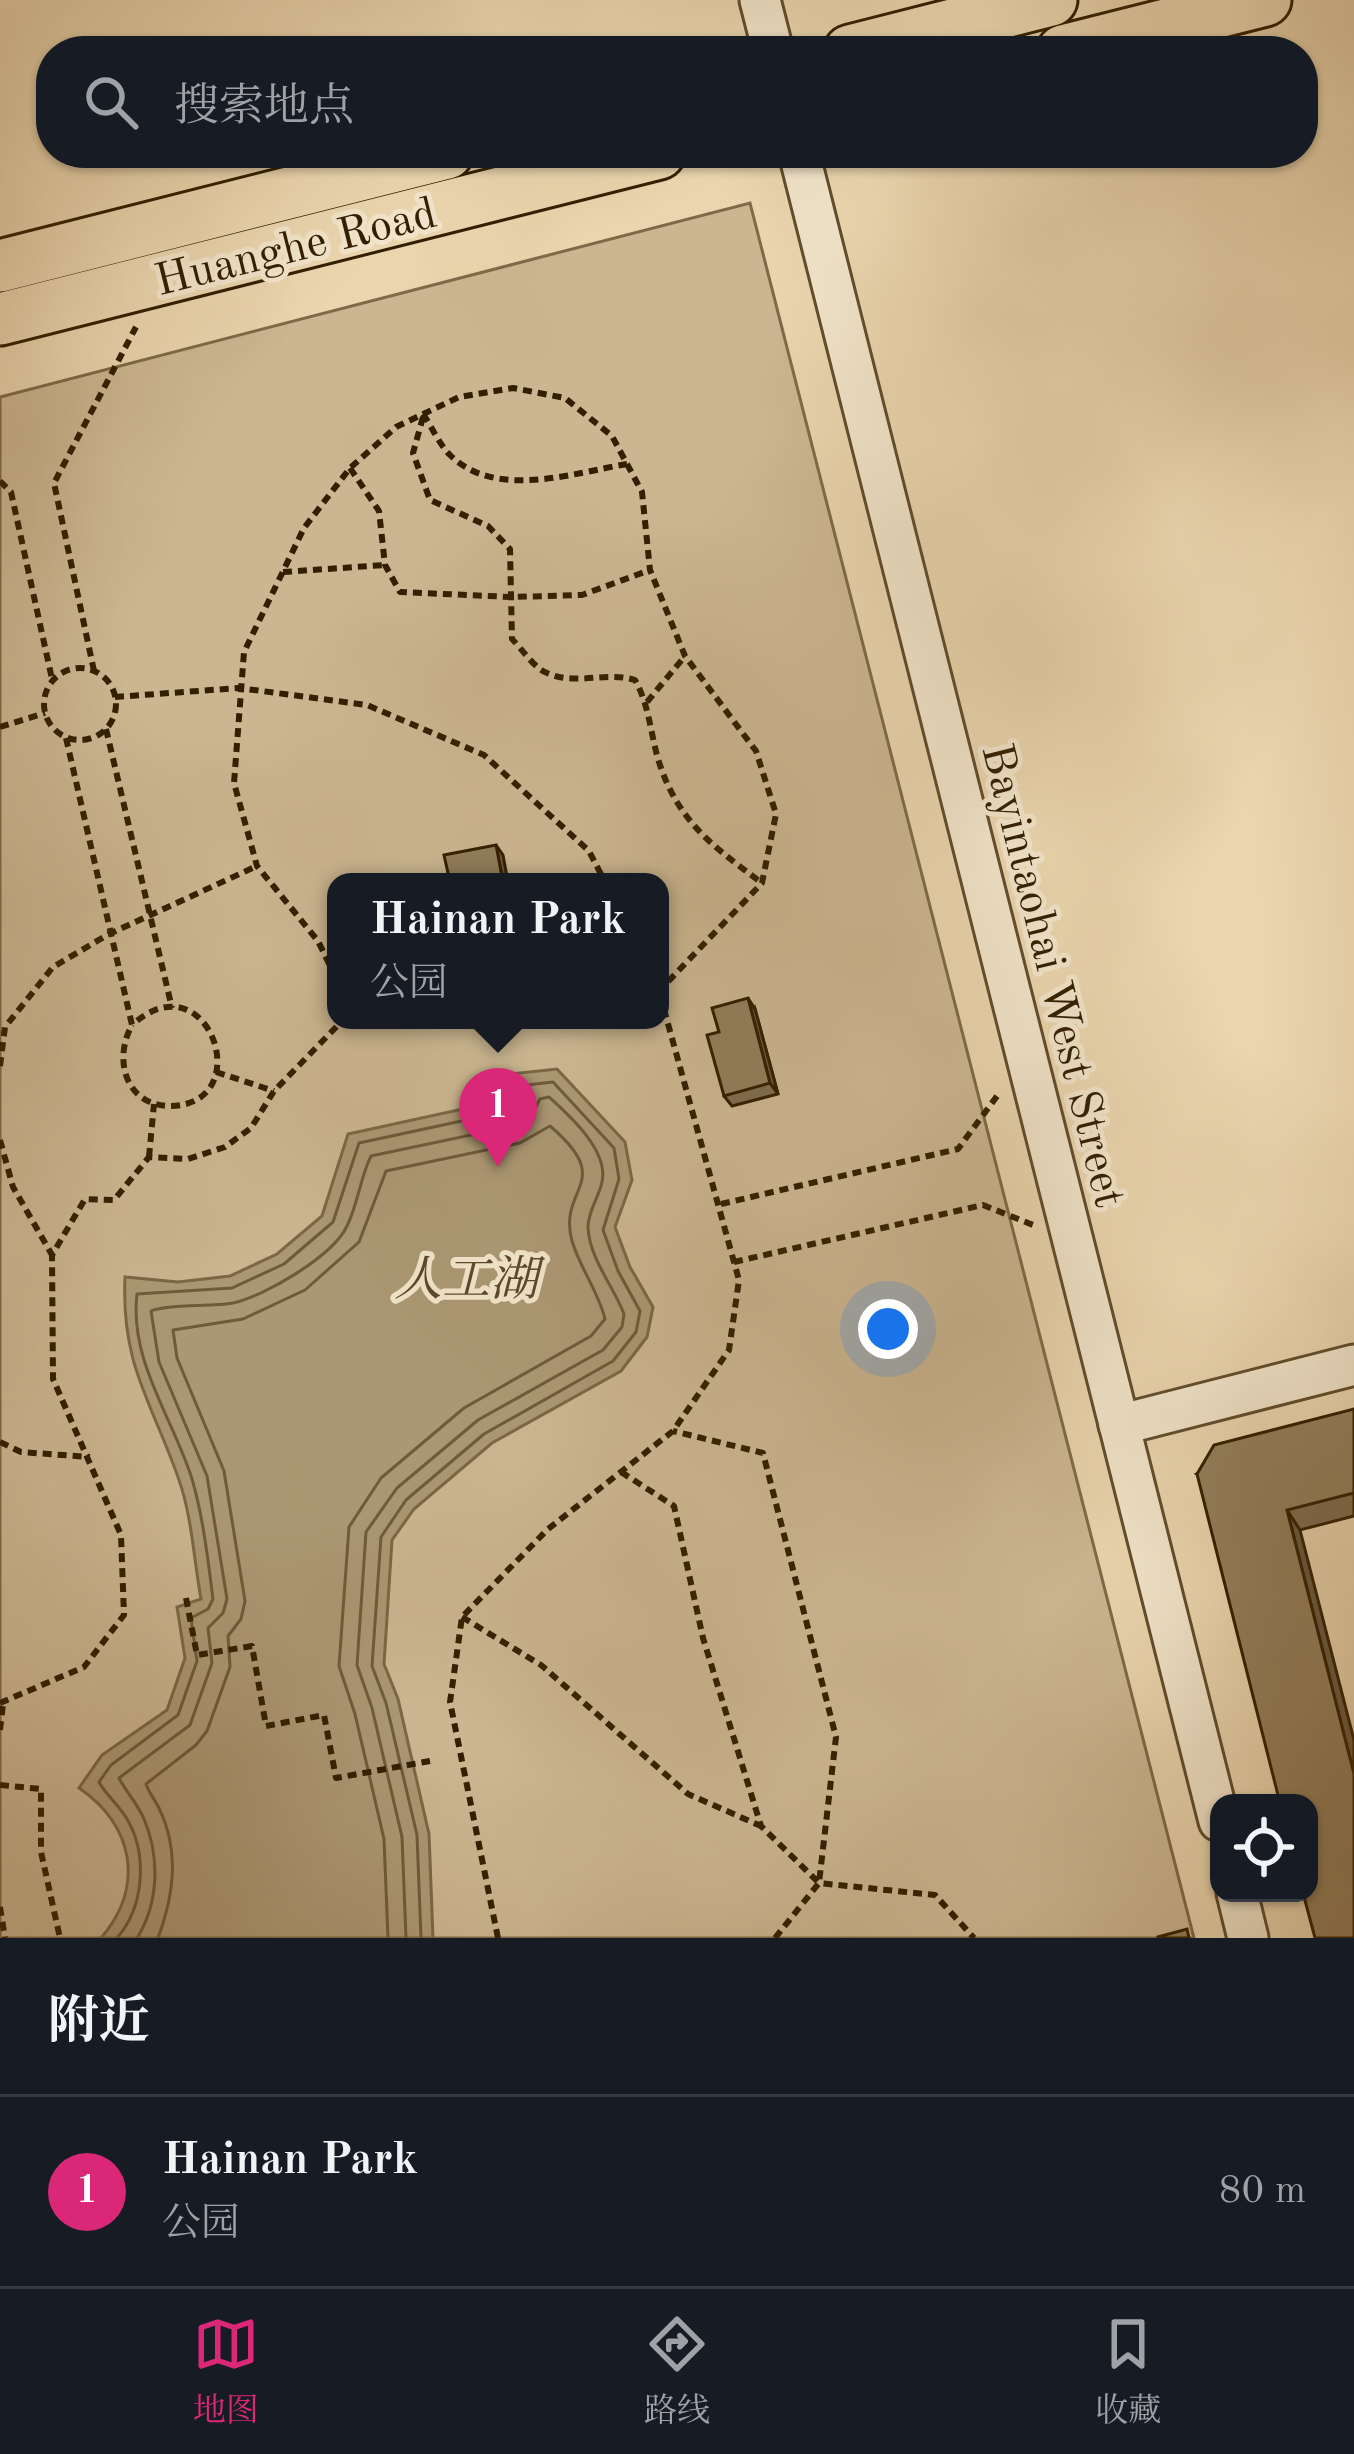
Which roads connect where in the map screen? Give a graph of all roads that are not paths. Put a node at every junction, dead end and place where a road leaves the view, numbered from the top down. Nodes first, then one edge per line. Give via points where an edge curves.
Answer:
1 (760, 0) edge
2 (1051, 0) edge
3 (1265, 0) edge
4 (769, 36) edge
5 (909, 36) edge
6 (1123, 36) edge
7 (388, 168) edge
8 (600, 168) edge
9 (803, 168) edge
10 (0, 266) edge
11 (0, 319) edge
12 (1354, 1365) edge
13 (1119, 1425) junction
14 (1212, 1794) edge
15 (1239, 1902) edge
16 (1249, 1938) edge

1 - 4 street
2 - 5 main road
3 - 6 main road
7 - 10 main road, Huanghe Road
8 - 11 main road, Huanghe Road
9 - 13 street, Bayintaohai West Street
12 - 13 street
13 - 14 street, Bayintaohai West Street
15 - 16 street

